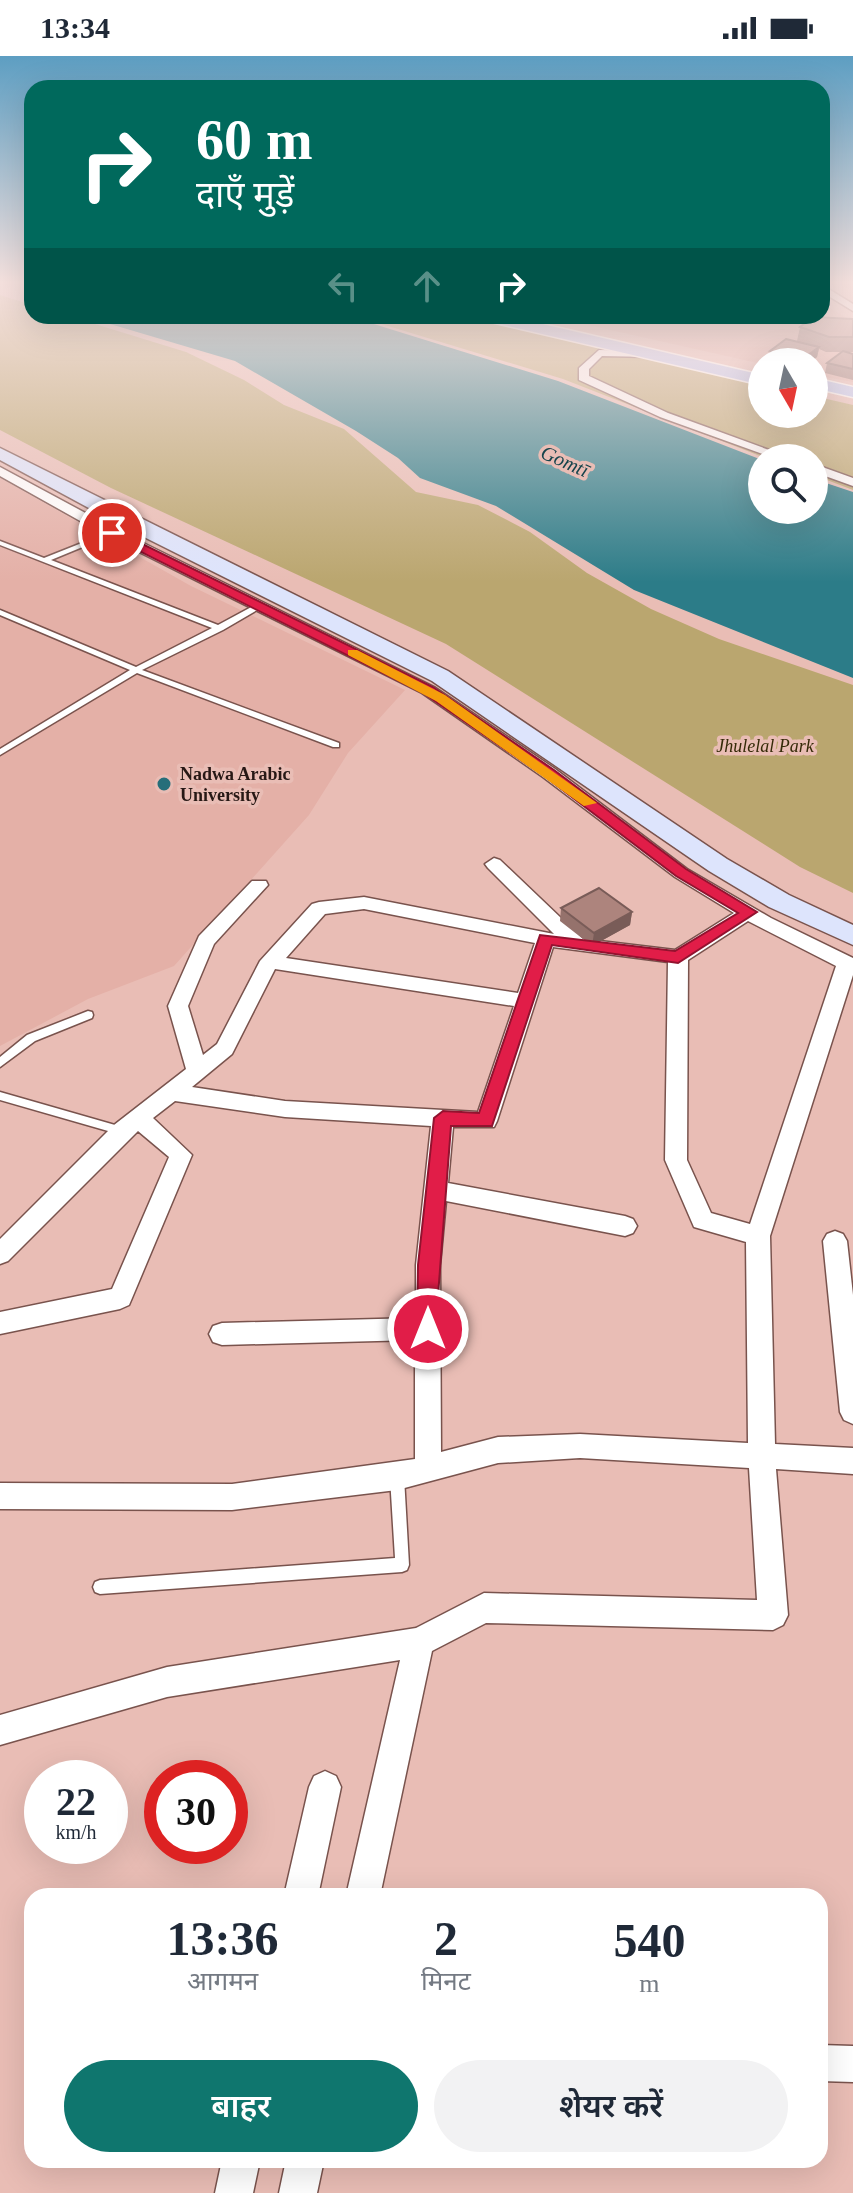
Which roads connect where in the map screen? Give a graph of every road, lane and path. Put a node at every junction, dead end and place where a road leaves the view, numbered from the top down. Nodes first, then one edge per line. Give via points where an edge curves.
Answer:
1 (593, 383) edge
2 (828, 386) edge
3 (853, 392) edge
4 (828, 395) edge
5 (853, 401) edge
6 (0, 437) edge
7 (748, 445) edge
8 (0, 453) edge
9 (0, 471) edge
10 (828, 473) edge
11 (853, 482) edge
12 (112, 533) junction
13 (0, 543) edge
14 (45, 560) junction
15 (260, 606) junction
16 (0, 612) edge
17 (220, 628) junction
18 (136, 670) junction
19 (336, 745) dead end
20 (0, 753) edge
21 (494, 864) dead end
22 (259, 885) dead end
23 (749, 912) junction
24 (853, 915) edge
25 (853, 936) edge
26 (546, 939) junction
27 (577, 945) junction
28 (678, 957) junction
29 (271, 962) junction
30 (850, 964) edge
31 (525, 1001) junction
32 (88, 1015) dead end
33 (0, 1063) edge
34 (197, 1071) junction
35 (171, 1092) junction
36 (0, 1096) edge
37 (443, 1118) junction
38 (130, 1124) junction
39 (435, 1190) junction
40 (625, 1226) dead end
41 (758, 1236) junction
42 (835, 1241) dead end
43 (0, 1254) edge
44 (0, 1323) edge
45 (428, 1329) junction
46 (222, 1334) dead end
47 (853, 1412) edge
48 (762, 1456) junction
49 (853, 1461) edge
50 (428, 1469) junction
51 (397, 1477) junction
52 (0, 1496) edge
53 (100, 1587) dead end
54 (419, 1642) junction
55 (0, 1730) edge
56 (325, 1787) dead end
57 (303, 1888) edge
58 (365, 1888) edge
59 (828, 2063) edge
60 (853, 2064) edge
61 (239, 2168) edge
62 (303, 2168) edge
63 (234, 2193) edge
64 (298, 2193) edge

1 - 7 street
2 - 3 main road
4 - 5 main road
6 - 24 street via 144,517 497,690 763,869
8 - 25 street via 440,676 718,865
9 - 12 street
10 - 11 street
12 - 14 lane
12 - 15 street
13 - 14 lane
14 - 17 lane
15 - 17 lane
15 - 23 street via 441,698 681,873
16 - 18 lane
17 - 18 lane
18 - 19 lane
18 - 20 lane
21 - 27 street
22 - 34 street via 206,941 178,1006
23 - 28 street
23 - 30 street
26 - 27 street
26 - 29 street via 364,903 319,908
26 - 31 street
27 - 28 street
28 - 41 street via 676,1160 702,1220
29 - 31 street
29 - 34 street via 225,1049
30 - 41 street
31 - 37 street via 486,1121
32 - 33 lane via 31,1038
34 - 35 street
35 - 37 street via 285,1109
35 - 38 street
36 - 38 lane
37 - 39 street
38 - 43 street
38 - 44 street via 181,1155 120,1298
39 - 40 street
39 - 45 street
41 - 48 street
42 - 47 street
45 - 46 street
45 - 50 street
48 - 49 street
48 - 50 street via 580,1446 498,1450
48 - 54 street via 773,1615 484,1608
50 - 51 street
51 - 52 street via 232,1497
51 - 53 lane via 402,1565
54 - 55 street via 167,1682
54 - 58 street
56 - 57 street
59 - 60 street
61 - 63 street
62 - 64 street

